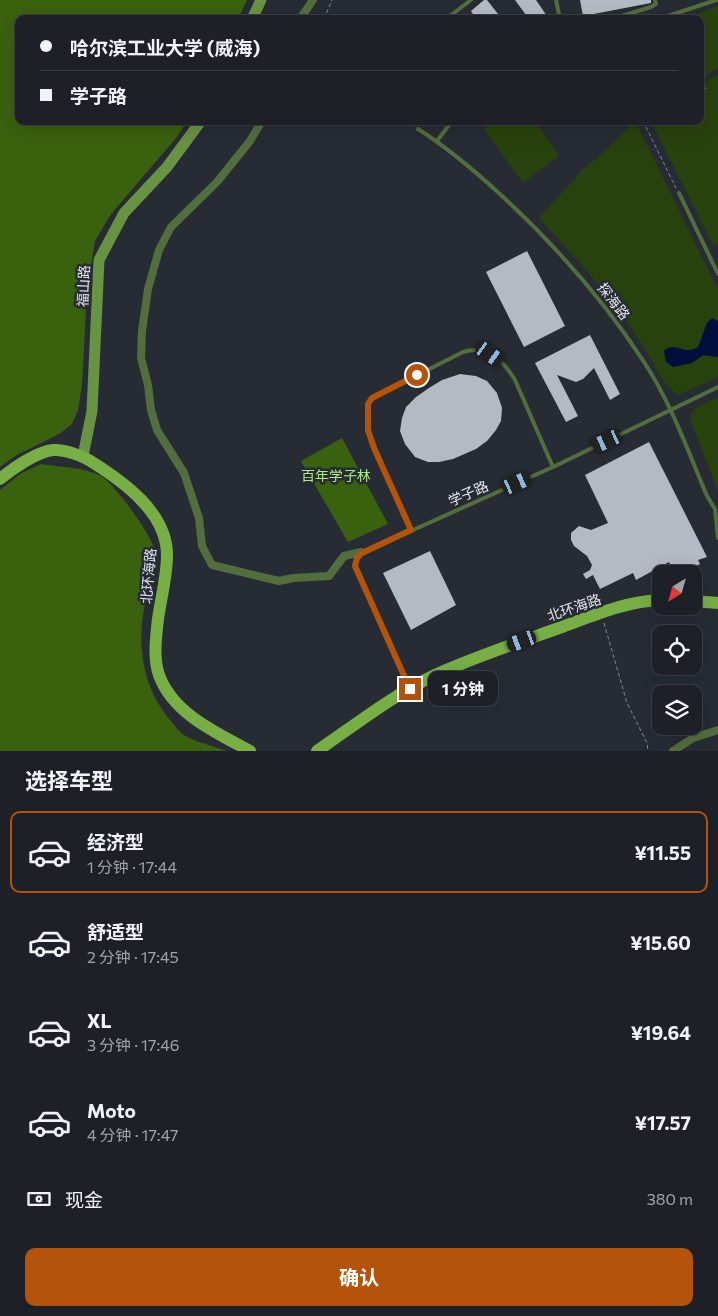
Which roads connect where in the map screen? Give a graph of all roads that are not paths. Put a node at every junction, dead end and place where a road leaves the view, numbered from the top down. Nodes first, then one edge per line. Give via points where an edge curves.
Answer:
1 (261, 0) edge
2 (313, 0) edge
3 (471, 0) edge
4 (556, 0) edge
5 (655, 0) edge
6 (716, 0) edge
7 (254, 15) edge
8 (303, 15) edge
9 (451, 15) edge
10 (559, 15) edge
11 (625, 15) edge
12 (671, 15) edge
13 (198, 125) edge
14 (260, 125) edge
15 (449, 125) edge
16 (418, 129) road end
17 (437, 140) junction
18 (679, 193) road end
19 (718, 274) edge
20 (718, 387) edge
21 (670, 410) junction
22 (83, 456) junction
23 (553, 467) junction
24 (0, 479) edge
25 (411, 530) junction
26 (718, 538) edge
27 (361, 552) dead end
28 (652, 601) edge
29 (702, 602) edge
30 (718, 603) edge
31 (410, 689) junction
32 (718, 730) edge
33 (250, 751) edge
34 (317, 751) edge
35 (673, 751) edge

1 - 7 main road
2 - 8 street
3 - 9 lane
4 - 10 lane
5 - 11 lane via 656,4 651,7
6 - 12 lane
13 - 22 main road, 福山路 via 167,167 124,213 99,260 92,410
14 - 27 street via 216,182 171,227 159,250 148,288 142,331 141,358 152,410 157,430 184,473 199,518 202,546 212,565 279,581 328,576 344,556
15 - 17 lane
16 - 17 lane, 探海路
17 - 21 lane, 探海路 via 522,214 604,305 645,363
18 - 19 lane
20 - 21 lane, 学子路
21 - 23 lane, 学子路
21 - 26 lane, 探海路 via 716,509
22 - 24 main road, 北环海路 via 53,450 31,458
22 - 33 main road, 北环海路 via 129,486 159,522 167,555 156,655 159,674 168,694 186,712
23 - 25 lane, 学子路
23 - 25 lane via 509,370 481,349 463,352 372,398 368,404 371,439
25 - 31 lane, 学子路 via 362,553 355,566
28 - 31 main road, 北环海路 via 603,612 506,647
29 - 30 main road
31 - 34 main road, 北环海路
32 - 35 street via 693,738

